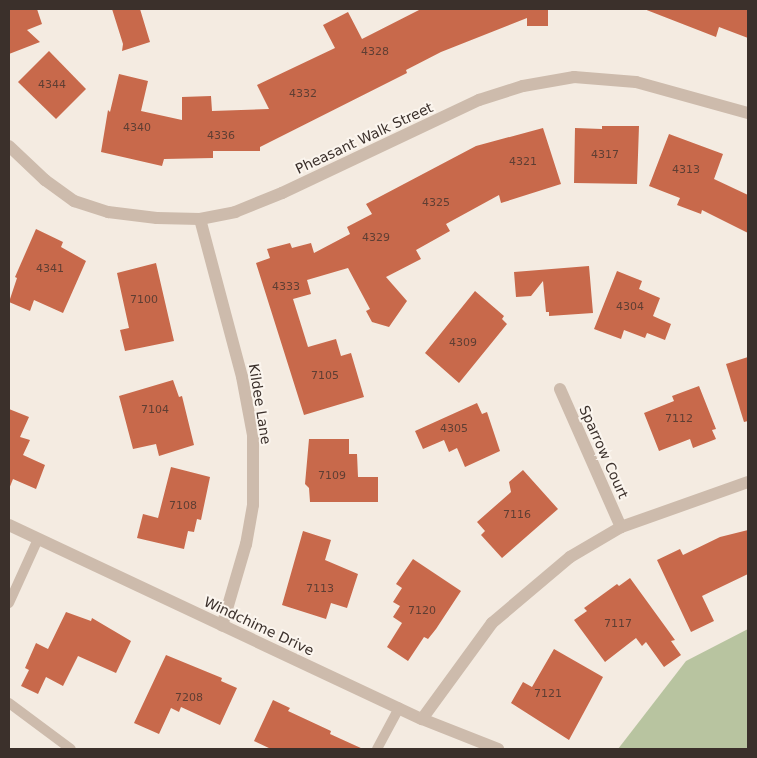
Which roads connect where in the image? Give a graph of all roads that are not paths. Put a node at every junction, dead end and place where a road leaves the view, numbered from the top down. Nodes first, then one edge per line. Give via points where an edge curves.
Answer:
1 (748, 113) edge
2 (9, 146) edge
3 (200, 219) junction
4 (560, 389) dead end
5 (748, 482) edge
6 (9, 526) edge
7 (621, 527) junction
8 (38, 539) junction
9 (9, 603) edge
10 (222, 626) junction
11 (9, 703) edge
12 (399, 708) junction
13 (422, 719) junction
14 (71, 749) edge
15 (377, 749) edge
16 (498, 749) edge

1 - 3 street, Pheasant Walk Street via 636,82 574,77 522,86 479,100 274,196 235,212
2 - 3 street, Pheasant Walk Street via 45,180 74,201 108,212
3 - 10 street, Kildee Lane via 242,377 253,435 253,505 246,544
4 - 7 street, Sparrow Court
5 - 7 street
6 - 8 street, Windchime Drive
7 - 13 street via 570,557 492,623
8 - 9 lane
8 - 10 street, Windchime Drive
10 - 12 street, Windchime Drive
11 - 14 lane via 43,732
12 - 13 street, Windchime Drive
12 - 15 lane
13 - 16 street, Windchime Drive

